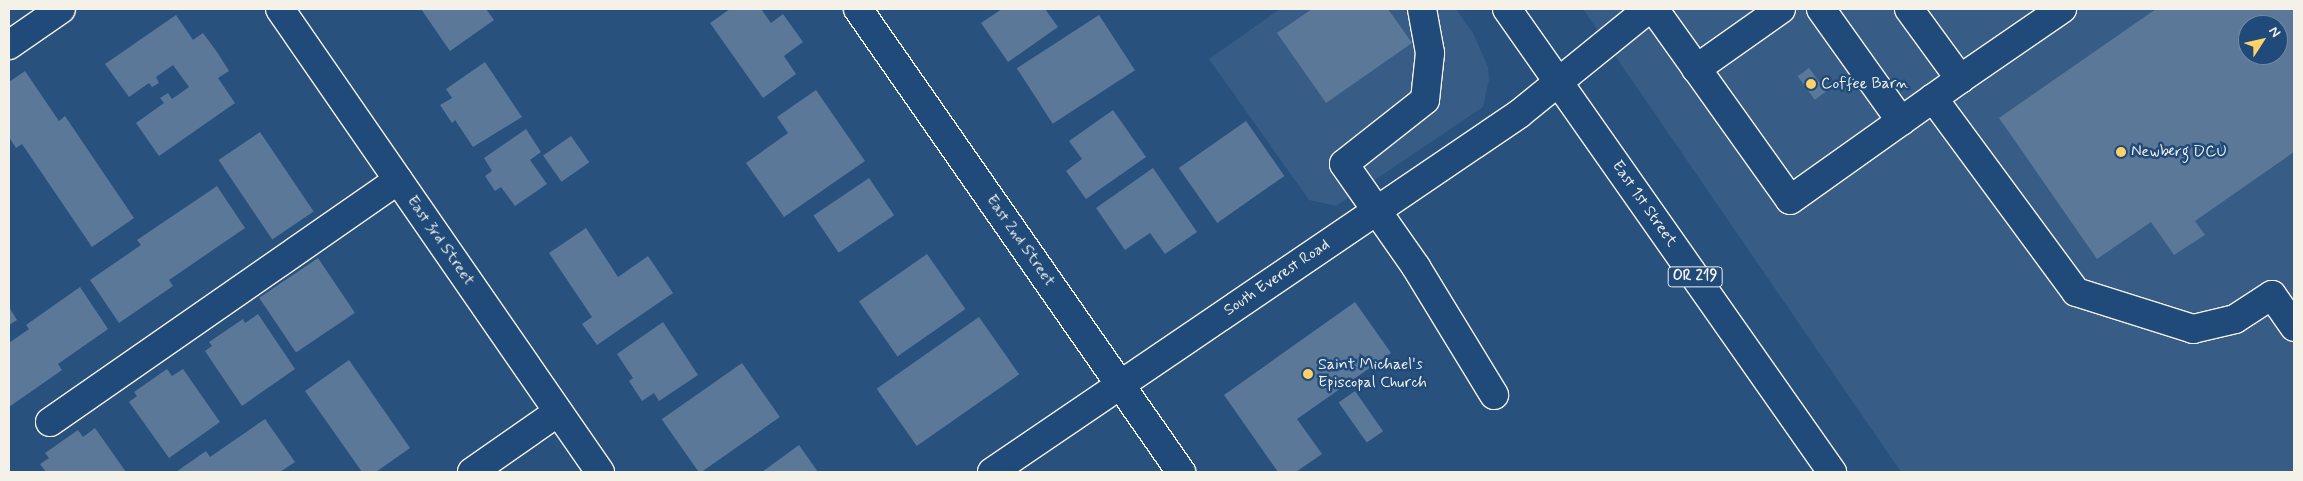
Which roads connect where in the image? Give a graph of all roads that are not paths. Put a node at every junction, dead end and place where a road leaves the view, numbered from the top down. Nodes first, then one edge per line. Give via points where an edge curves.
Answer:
1 (61, 9) edge
2 (280, 9) edge
3 (858, 9) edge
4 (1422, 9) edge
5 (1507, 9) edge
6 (1648, 9) edge
7 (1654, 9) edge
8 (1781, 9) edge
9 (1821, 9) edge
10 (1909, 9) edge
11 (2062, 9) edge
12 (9, 45) edge
13 (1696, 69) junction
14 (1960, 78) junction
15 (1558, 81) junction
16 (1933, 98) junction
17 (1901, 121) junction
18 (398, 180) junction
19 (1376, 211) junction
20 (2294, 326) edge
21 (1120, 385) junction
22 (1494, 395) dead end
23 (558, 412) junction
24 (50, 422) dead end
25 (472, 472) edge
26 (600, 472) edge
27 (992, 472) edge
28 (1181, 472) edge
29 (1832, 472) edge

1 - 12 street
2 - 18 street, East 3rd Street
3 - 21 street, East 2nd Street
4 - 19 street via 1430,53 1425,100 1344,164
5 - 15 street, East 1st Street / OR 219
6 - 15 street, South Everest Road
7 - 13 street
8 - 13 street
9 - 17 street
10 - 14 street
11 - 14 street
13 - 17 street via 1790,200
14 - 16 street
15 - 19 street, South Everest Road via 1519,114
15 - 29 street, East 1st Street / OR 219
16 - 17 street
16 - 20 street via 2076,292 2192,329 2235,319 2272,295
18 - 23 street, East 3rd Street
18 - 24 street
19 - 21 street, South Everest Road
19 - 22 street via 1416,267
21 - 27 street, South Everest Road
21 - 28 street, East 2nd Street
23 - 25 street
23 - 26 street, East 3rd Street

